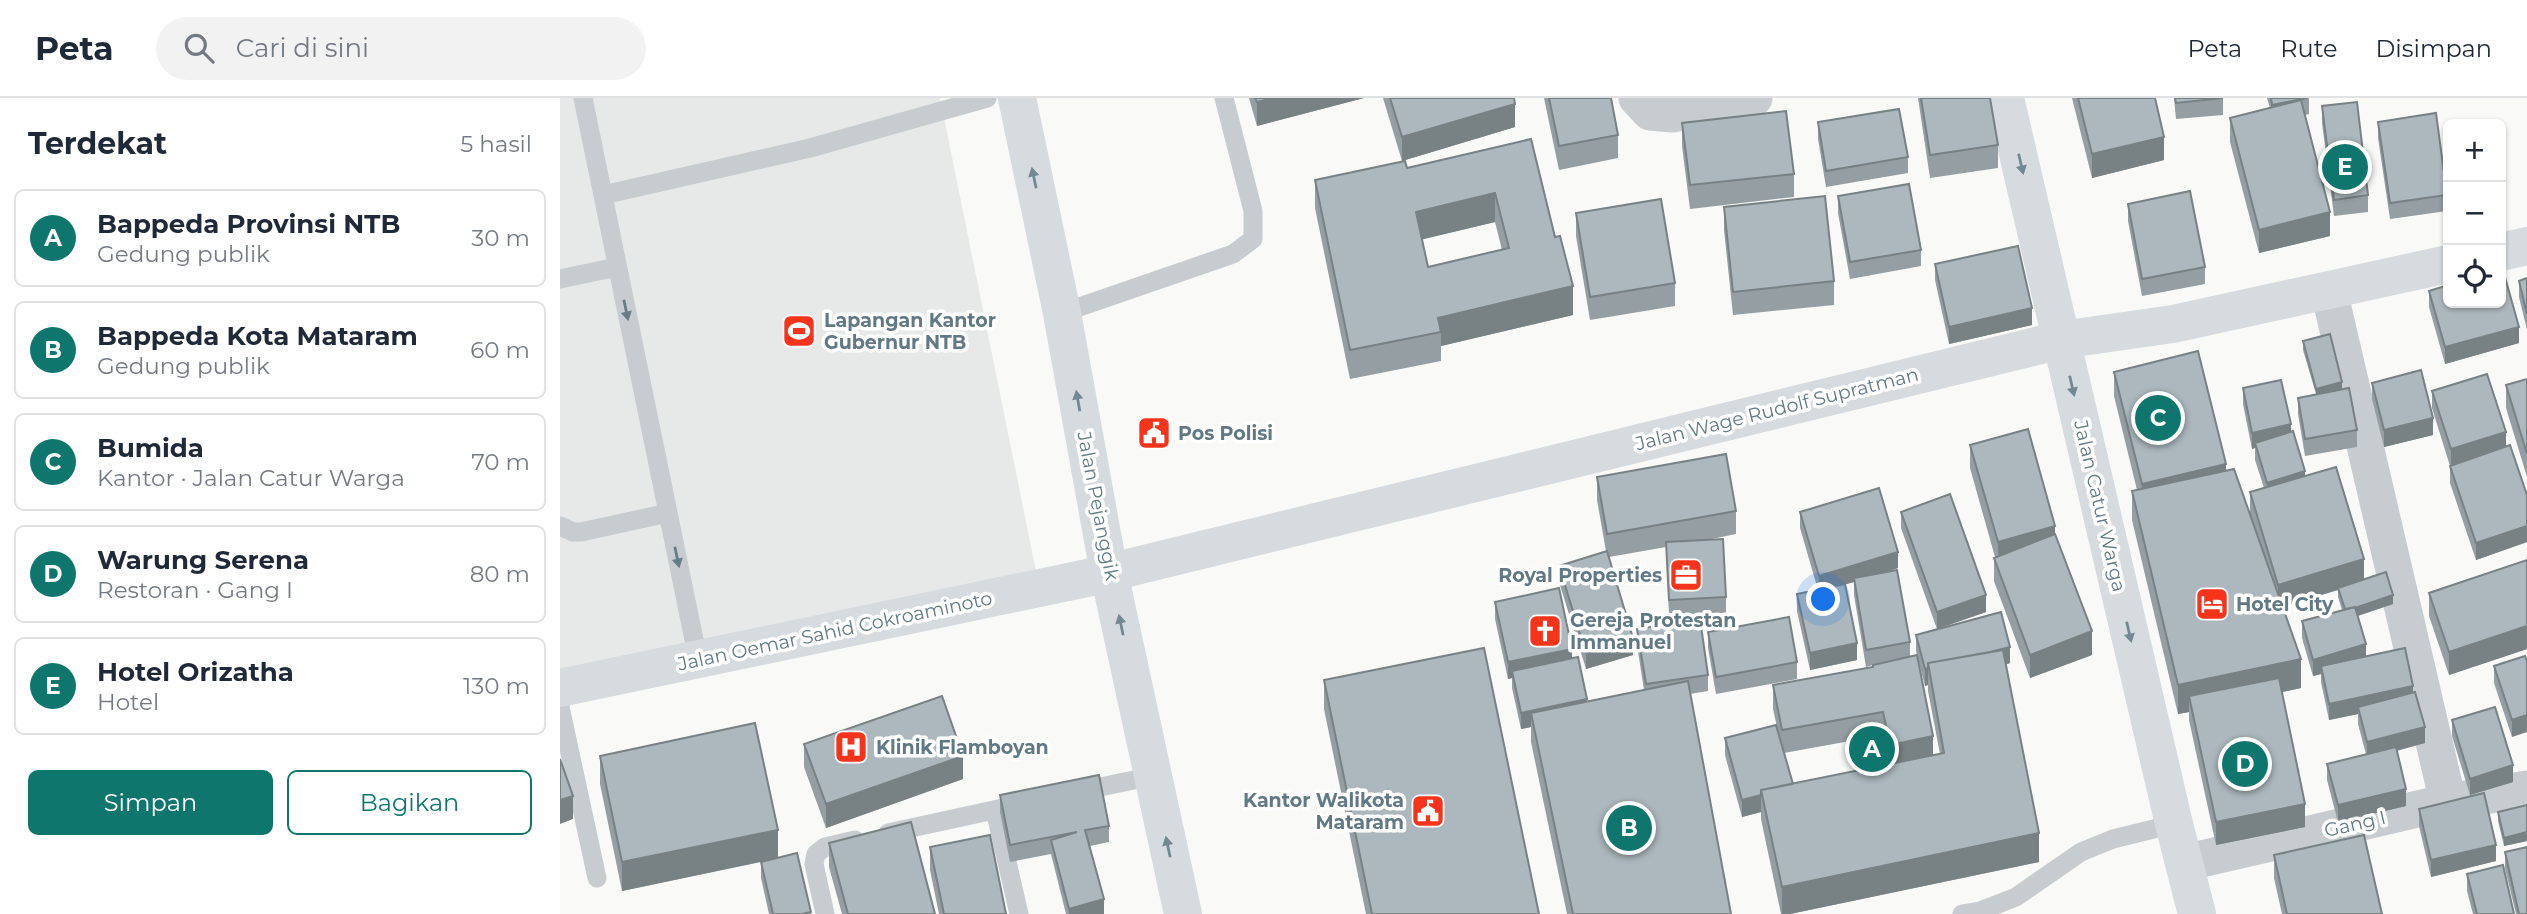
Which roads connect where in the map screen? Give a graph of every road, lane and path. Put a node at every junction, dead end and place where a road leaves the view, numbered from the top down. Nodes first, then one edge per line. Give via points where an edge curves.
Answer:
1 (583, 98) edge
2 (986, 98) edge
3 (1017, 98) edge
4 (1224, 98) edge
5 (1637, 98) edge
6 (1754, 98) edge
7 (2005, 98) edge
8 (603, 195) junction
9 (2527, 246) edge
10 (2506, 251) edge
11 (2443, 265) edge
12 (617, 267) junction
13 (560, 279) edge
14 (2329, 291) junction
15 (1062, 313) junction
16 (2061, 340) junction
17 (668, 513) junction
18 (560, 526) edge
19 (1110, 573) junction
20 (698, 659) junction
21 (560, 688) edge
22 (560, 707) edge
23 (1153, 776) junction
24 (2527, 789) edge
25 (2448, 803) junction
26 (995, 810) junction
27 (2174, 824) junction
28 (2183, 863) junction
29 (597, 878) dead end
30 (825, 914) edge
31 (1019, 914) edge
32 (1182, 914) edge
33 (1962, 914) edge
34 (2197, 914) edge

1 - 8 lane
2 - 8 lane via 810,148
15 -> 3 street, Jalan Pejanggik
4 - 15 lane via 1254,211 1253,239 1233,254
5 - 6 street via 1650,112 1672,114
7 -> 16 street, Jalan Catur Warga
8 - 12 lane
9 - 10 street
11 - 14 street, Jalan Wage Rudolf Supratman
12 - 13 lane
12 -> 17 lane
14 - 16 street, Jalan Wage Rudolf Supratman via 2173,324
14 - 25 street
19 -> 15 street, Jalan Pejanggik
16 - 19 street, Jalan Wage Rudolf Supratman
16 -> 27 street, Jalan Catur Warga
17 - 18 lane via 581,532
17 -> 20 lane
19 - 20 street, Jalan Oemar Sahid Cokroaminoto
23 -> 19 street, Jalan Pejanggik
20 - 21 street, Jalan Oemar Sahid Cokroaminoto
22 - 29 lane
23 - 26 lane
32 -> 23 street, Jalan Pejanggik
24 - 25 street, Gang I
25 - 28 street, Gang I
26 - 30 lane via 819,849 814,864
26 - 31 lane
27 - 28 street, Jalan Catur Warga
27 - 33 lane via 2081,852 2016,897
28 - 34 street, Jalan Catur Warga

